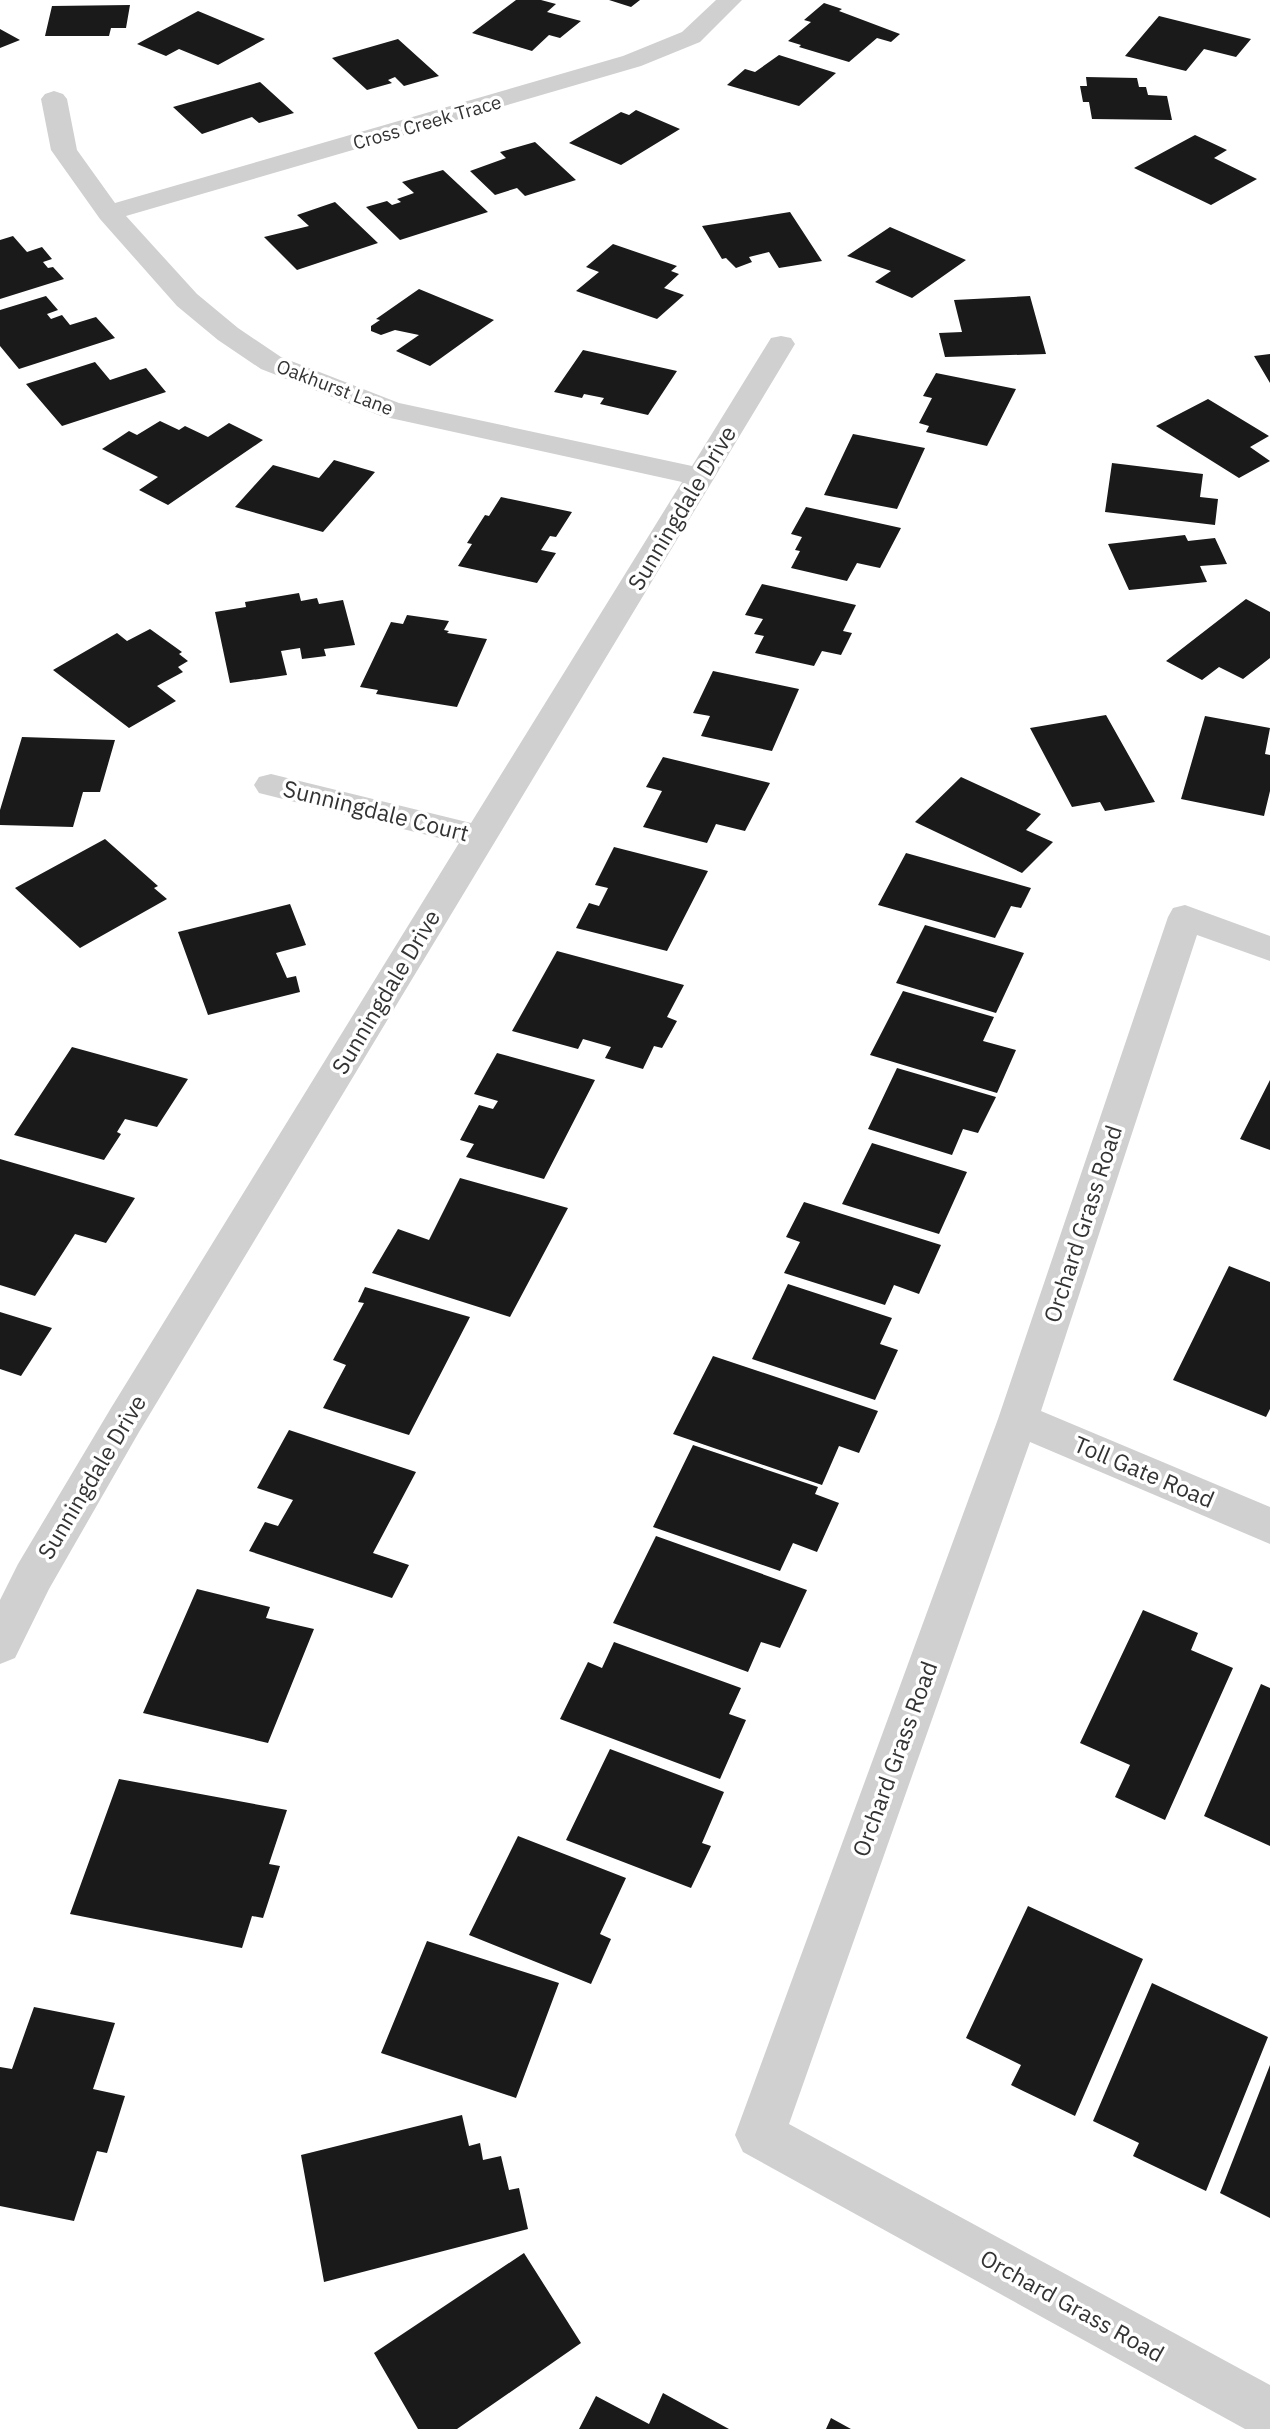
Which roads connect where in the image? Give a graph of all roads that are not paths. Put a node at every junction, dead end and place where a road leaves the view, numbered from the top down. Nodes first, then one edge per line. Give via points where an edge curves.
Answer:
1 (730, 0) edge
2 (54, 99) dead end
3 (109, 213) junction
4 (781, 344) dead end
5 (701, 477) junction
6 (271, 785) dead end
7 (481, 837) junction
8 (1270, 949) edge
9 (1018, 1419) junction
10 (1270, 1526) edge
11 (0, 1645) edge
12 (1270, 2414) edge

1 - 3 street, Cross Creek Trace via 691,37 632,61
2 - 3 street, Oakhurst Lane via 64,150
3 - 5 street, Oakhurst Lane via 187,300 271,363 300,376 391,410
4 - 5 street, Sunningdale Drive
5 - 7 street, Sunningdale Drive
6 - 7 street, Sunningdale Court
7 - 11 street, Sunningdale Drive via 125,1420 33,1577
8 - 9 street, Orchard Grass Road via 1185,917
9 - 10 street, Toll Gate Road
9 - 12 street, Orchard Grass Road via 760,2135

